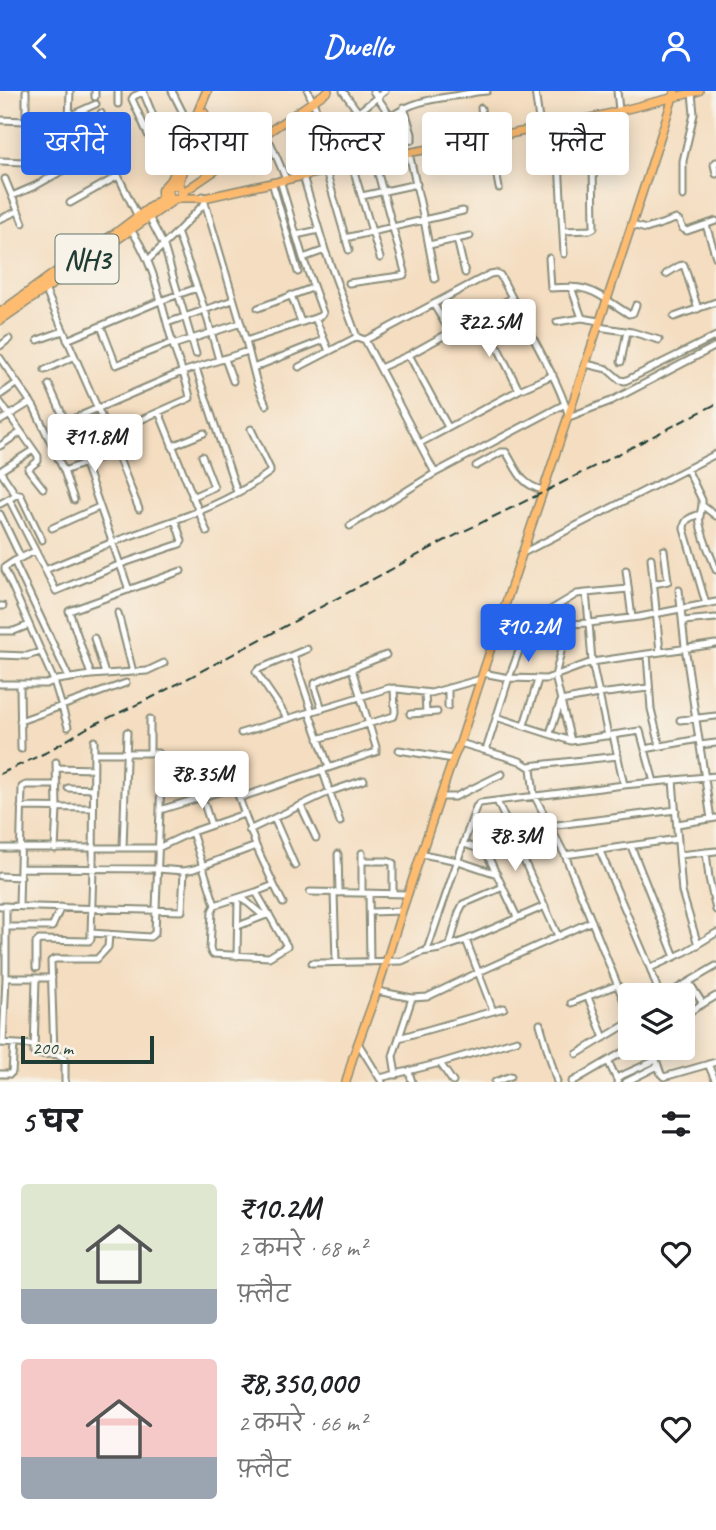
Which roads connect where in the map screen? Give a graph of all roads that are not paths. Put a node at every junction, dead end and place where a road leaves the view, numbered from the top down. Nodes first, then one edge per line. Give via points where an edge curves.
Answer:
1 (26, 91) edge
2 (70, 91) edge
3 (118, 91) edge
4 (143, 91) edge
5 (172, 91) edge
6 (213, 91) edge
7 (308, 91) edge
8 (328, 91) edge
9 (343, 91) edge
10 (384, 91) edge
11 (487, 91) edge
12 (535, 91) edge
13 (617, 91) edge
14 (476, 92) edge
15 (696, 92) edge
16 (205, 93) edge
17 (375, 94) edge
18 (674, 94) edge
19 (312, 101) junction
20 (96, 104) dead end
21 (118, 104) dead end
22 (404, 107) junction
23 (481, 109) dead end
24 (619, 110) junction
25 (26, 112) edge
26 (69, 112) edge
27 (81, 112) edge
28 (152, 112) edge
29 (181, 112) edge
30 (201, 112) joint
31 (297, 112) edge
32 (317, 112) edge
33 (359, 112) joint
34 (388, 112) edge
35 (398, 112) edge
36 (406, 112) edge
37 (482, 112) edge
38 (538, 112) edge
39 (612, 112) edge
40 (0, 120) edge
41 (286, 120) edge
42 (408, 120) edge
43 (21, 121) edge
44 (145, 128) edge
45 (408, 141) edge
46 (272, 148) edge
47 (408, 160) edge
48 (0, 161) edge
49 (21, 162) edge
50 (716, 162) edge
51 (716, 174) edge
52 (54, 175) edge
53 (177, 175) edge
54 (180, 175) edge
55 (307, 175) joint
56 (327, 175) edge
57 (355, 175) edge
58 (378, 175) edge
59 (496, 175) edge
60 (560, 175) edge
61 (593, 175) edge
62 (118, 176) joint
63 (5, 179) dead end
64 (279, 181) junction
65 (416, 184) junction
66 (499, 188) dead end
67 (383, 191) junction
68 (175, 192) junction
69 (12, 196) junction
70 (362, 196) junction
71 (683, 196) dead end
72 (205, 198) junction
73 (70, 203) dead end
74 (18, 211) junction
75 (463, 211) dead end
76 (149, 217) junction
77 (138, 218) junction
78 (0, 219) edge
79 (424, 220) junction
80 (716, 221) edge
81 (23, 223) dead end
82 (632, 225) junction
83 (706, 225) junction
84 (394, 227) junction
85 (131, 230) junction
86 (319, 230) junction
87 (563, 231) junction
88 (372, 232) junction
89 (177, 233) junction
90 (296, 235) junction
91 (470, 236) dead end
92 (345, 238) junction
93 (457, 239) junction
94 (429, 245) junction
95 (164, 246) junction
96 (325, 250) junction
97 (349, 250) dead end
98 (564, 254) dead end
99 (716, 257) edge
100 (303, 258) junction
101 (380, 258) dead end
102 (549, 258) dead end
103 (148, 260) junction
104 (298, 272) dead end
105 (465, 273) dead end
106 (666, 274) dead end
107 (435, 279) dead end
108 (349, 283) dead end
109 (571, 287) junction
110 (197, 288) junction
111 (312, 288) junction
112 (45, 289) junction
113 (179, 294) junction
114 (290, 295) junction
115 (512, 298) junction
116 (608, 299) junction
117 (233, 300) junction
118 (160, 301) junction
119 (716, 302) edge
120 (434, 305) junction
121 (636, 306) dead end
122 (258, 308) dead end
123 (698, 309) junction
124 (205, 310) junction
125 (186, 316) junction
126 (482, 316) junction
127 (0, 317) edge
128 (674, 317) dead end
129 (315, 318) junction
130 (582, 318) junction
131 (557, 321) dead end
132 (301, 322) junction
133 (167, 323) junction
134 (241, 323) junction
135 (598, 324) junction
136 (101, 326) junction
137 (62, 331) junction
138 (627, 331) junction
139 (211, 332) junction
140 (450, 333) junction
141 (716, 335) edge
142 (357, 337) junction
143 (192, 338) junction
144 (9, 339) dead end
145 (38, 339) dead end
146 (365, 339) junction
147 (67, 340) junction
148 (324, 340) junction
149 (659, 340) dead end
150 (246, 341) junction
151 (172, 344) junction
152 (0, 346) edge
153 (716, 346) edge
154 (248, 351) junction
155 (329, 351) junction
156 (196, 354) dead end
157 (409, 355) junction
158 (74, 356) junction
159 (0, 358) edge
160 (222, 359) junction
161 (621, 362) dead end
162 (586, 364) junction
163 (299, 367) dead end
164 (7, 368) junction
165 (196, 368) junction
166 (253, 368) junction
167 (380, 368) junction
168 (46, 370) dead end
169 (0, 372) edge
170 (182, 372) junction
171 (553, 375) junction
172 (233, 381) dead end
173 (17, 383) junction
174 (49, 385) dead end
175 (519, 390) junction
176 (0, 395) edge
177 (0, 402) edge
178 (31, 402) junction
179 (565, 404) junction
180 (266, 405) dead end
181 (97, 409) junction
182 (159, 412) junction
183 (9, 415) junction
184 (569, 417) junction
185 (0, 421) edge
186 (66, 422) junction
187 (448, 428) junction
188 (251, 429) dead end
189 (21, 432) junction
190 (109, 433) junction
191 (204, 433) dead end
192 (420, 443) junction
193 (0, 446) edge
194 (172, 446) junction
195 (33, 450) junction
196 (116, 451) junction
197 (716, 454) edge
198 (202, 456) dead end
199 (85, 464) junction
200 (476, 466) dead end
201 (687, 469) junction
202 (0, 471) edge
203 (64, 471) junction
204 (435, 473) junction
205 (43, 488) dead end
206 (543, 490) junction
207 (237, 492) junction
208 (16, 495) junction
209 (192, 496) junction
210 (9, 499) junction
211 (74, 500) dead end
212 (0, 504) edge
213 (703, 506) junction
214 (99, 507) junction
215 (139, 509) dead end
216 (199, 512) junction
217 (700, 514) junction
218 (0, 515) edge
219 (716, 516) edge
220 (175, 520) junction
221 (68, 521) junction
222 (350, 526) dead end
223 (52, 528) dead end
224 (73, 530) dead end
225 (207, 532) dead end
226 (42, 540) dead end
227 (113, 542) junction
228 (664, 550) dead end
229 (35, 551) junction
230 (521, 554) junction
231 (21, 558) junction
232 (651, 558) dead end
233 (14, 561) junction
234 (121, 564) junction
235 (45, 570) junction
236 (626, 570) dead end
237 (716, 570) edge
238 (181, 571) dead end
239 (654, 584) junction
240 (628, 589) junction
241 (129, 590) junction
242 (679, 590) dead end
243 (586, 593) junction
244 (716, 603) edge
245 (706, 604) junction
246 (682, 610) junction
247 (118, 613) dead end
248 (657, 613) junction
249 (632, 618) junction
250 (716, 618) edge
251 (683, 621) junction
252 (589, 623) junction
253 (29, 625) junction
254 (565, 625) junction
255 (0, 631) edge
256 (94, 638) dead end
257 (523, 640) dead end
258 (716, 644) edge
259 (685, 647) junction
260 (307, 649) dead end
261 (40, 652) junction
262 (660, 652) junction
263 (647, 654) junction
264 (0, 655) edge
265 (293, 655) junction
266 (386, 655) dead end
267 (592, 662) junction
268 (164, 663) dead end
269 (352, 669) junction
270 (133, 673) junction
271 (105, 674) junction
272 (92, 675) junction
273 (482, 676) junction
274 (555, 677) junction
275 (69, 678) junction
276 (509, 678) junction
277 (538, 680) junction
278 (54, 681) junction
279 (126, 683) dead end
280 (0, 684) edge
281 (20, 684) junction
282 (394, 688) junction
283 (448, 688) junction
284 (648, 688) junction
285 (425, 693) junction
286 (598, 694) junction
287 (360, 697) junction
288 (561, 701) junction
289 (62, 706) junction
290 (448, 706) dead end
291 (322, 709) junction
292 (310, 712) junction
293 (437, 712) dead end
294 (426, 713) junction
295 (410, 715) dead end
296 (716, 716) edge
297 (496, 717) junction
298 (696, 718) junction
299 (150, 719) dead end
300 (288, 719) junction
301 (680, 720) dead end
302 (20, 721) junction
303 (369, 725) junction
304 (524, 725) junction
305 (68, 727) dead end
306 (127, 732) dead end
307 (241, 733) dead end
308 (551, 733) junction
309 (611, 736) junction
310 (318, 739) junction
311 (571, 740) junction
312 (94, 741) dead end
313 (700, 742) junction
314 (460, 743) junction
315 (716, 743) edge
316 (660, 746) junction
317 (21, 749) dead end
318 (645, 749) junction
319 (399, 750) dead end
320 (486, 750) junction
321 (94, 753) junction
322 (126, 753) junction
323 (150, 753) junction
324 (618, 756) junction
325 (453, 759) junction
326 (529, 766) junction
327 (325, 768) junction
328 (94, 769) junction
329 (230, 772) dead end
330 (502, 774) dead end
331 (716, 776) edge
332 (705, 777) junction
333 (364, 780) dead end
334 (673, 781) junction
335 (653, 782) junction
336 (57, 785) junction
337 (624, 785) junction
338 (235, 787) junction
339 (68, 788) dead end
340 (474, 788) junction
341 (94, 789) junction
342 (330, 792) junction
343 (534, 795) junction
344 (202, 797) junction
345 (442, 797) junction
346 (239, 798) junction
347 (497, 800) junction
348 (480, 803) junction
349 (301, 806) junction
350 (21, 807) junction
351 (57, 808) junction
352 (93, 809) junction
353 (160, 810) junction
354 (676, 810) junction
355 (244, 814) junction
356 (274, 818) junction
357 (713, 818) edge
358 (340, 822) dead end
359 (677, 824) junction
360 (211, 825) junction
361 (549, 827) junction
362 (249, 830) junction
363 (192, 832) junction
364 (316, 838) dead end
365 (678, 839) junction
366 (464, 844) junction
367 (256, 846) junction
368 (631, 846) junction
369 (20, 847) junction
370 (0, 848) edge
371 (93, 848) junction
372 (123, 848) junction
373 (158, 848) junction
374 (55, 849) junction
375 (600, 851) junction
376 (716, 851) edge
377 (706, 852) junction
378 (362, 853) dead end
379 (338, 854) dead end
380 (422, 854) junction
381 (565, 855) junction
382 (679, 855) junction
383 (362, 861) junction
384 (458, 862) junction
385 (203, 865) junction
386 (295, 866) dead end
387 (21, 868) junction
388 (93, 868) junction
389 (157, 869) junction
390 (184, 871) junction
391 (497, 874) junction
392 (0, 876) edge
393 (21, 877) junction
394 (274, 885) junction
395 (503, 887) junction
396 (256, 892) junction
397 (310, 892) dead end
398 (336, 893) junction
399 (365, 893) junction
400 (393, 894) junction
401 (408, 894) junction
402 (239, 898) junction
403 (283, 903) dead end
404 (215, 905) junction
405 (3, 906) edge
406 (19, 906) junction
407 (544, 906) junction
408 (61, 907) junction
409 (91, 908) junction
410 (716, 910) edge
411 (156, 911) junction
412 (402, 911) junction
413 (370, 912) junction
414 (268, 916) junction
415 (517, 917) junction
416 (592, 921) junction
417 (238, 926) junction
418 (6, 927) junction
419 (90, 933) junction
420 (716, 933) edge
421 (109, 934) junction
422 (558, 936) junction
423 (3, 940) edge
424 (466, 940) junction
425 (450, 945) junction
426 (698, 945) junction
427 (428, 950) junction
428 (237, 956) junction
429 (676, 957) junction
430 (336, 962) junction
431 (370, 962) junction
432 (386, 962) junction
433 (312, 963) dead end
434 (716, 967) edge
435 (36, 968) dead end
436 (650, 968) junction
437 (3, 969) edge
438 (479, 972) junction
439 (5, 978) junction
440 (36, 978) junction
441 (52, 978) junction
442 (689, 982) joint
443 (656, 983) edge
444 (617, 985) joint
445 (377, 991) junction
446 (714, 996) edge
447 (587, 997) junction
448 (412, 998) junction
449 (571, 1003) dead end
450 (702, 1004) junction
451 (2, 1006) edge
452 (716, 1006) edge
453 (504, 1008) dead end
454 (695, 1008) edge
455 (493, 1011) junction
456 (540, 1024) dead end
457 (618, 1029) edge
458 (399, 1038) junction
459 (604, 1038) junction
460 (517, 1040) dead end
461 (2, 1043) edge
462 (358, 1043) junction
463 (14, 1044) junction
464 (34, 1045) junction
465 (54, 1054) junction
466 (577, 1054) dead end
467 (618, 1055) edge
468 (656, 1060) edge
469 (608, 1061) junction
470 (716, 1062) edge
471 (440, 1063) junction
472 (657, 1063) junction
473 (708, 1065) junction
474 (409, 1072) junction
475 (0, 1074) edge
476 (396, 1075) junction
477 (674, 1075) junction
478 (511, 1076) dead end
479 (661, 1079) edge
480 (381, 1080) edge
481 (617, 1080) edge
482 (65, 1082) edge
483 (346, 1082) edge
484 (412, 1082) edge
485 (453, 1082) edge
486 (495, 1082) edge
487 (557, 1082) edge
488 (572, 1082) edge
489 (626, 1082) edge
490 (677, 1082) edge
491 (716, 1082) edge

1 - 25 street
2 - 26 street
3 - 21 street
4 - 28 street
4 - 44 street via 132,99
5 - 29 street
6 - 30 highway
7 - 19 street
8 - 19 main road
9 - 33 street
10 - 17 street
11 - 14 street
12 - 38 street
13 - 24 street
14 - 22 street
15 - 18 main road
15 - 71 street via 683,161
16 - 30 highway
17 - 33 street
17 - 34 street
18 - 24 main road
18 - 82 main road
19 - 31 main road
19 - 32 street
20 - 27 street
22 - 35 street
22 - 36 street
23 - 37 street
24 - 39 main road
40 - 43 street
41 - 68 main road
42 - 45 street via 413,137
46 - 64 street
47 - 65 street
48 - 49 street
50 - 51 street
52 - 69 street
53 - 68 highway
54 - 68 highway
55 - 64 main road
55 - 86 street
56 - 92 street
57 - 70 street
58 - 67 street
59 - 66 street
60 - 87 street
61 - 87 street via 594,228
62 - 73 street
62 - 77 street
63 - 69 street
64 - 72 main road
64 - 90 street
64 - 104 street
65 - 67 street
65 - 79 street
67 - 70 street
67 - 84 street
68 - 72 main road
68 - 76 highway, NH3
68 - 77 highway, NH3
69 - 74 street
70 - 88 street
72 - 89 street
72 - 117 street
74 - 78 street
74 - 81 street
75 - 79 street
76 - 85 highway, NH3
76 - 95 street
77 - 127 highway, NH3 via 55,273
79 - 84 street
79 - 94 street
80 - 83 street
82 - 83 street via 644,229 676,219 687,231
82 - 116 main road
83 - 99 street
84 - 88 street
84 - 108 street via 404,275
85 - 103 street
85 - 112 highway, NH3
86 - 90 street
86 - 96 street
87 - 98 street
88 - 92 street
88 - 101 street
89 - 95 street
89 - 110 street
90 - 100 street
91 - 93 street
92 - 97 street
93 - 94 street
93 - 105 street
94 - 107 street
95 - 103 street
95 - 113 street
96 - 100 street
96 - 142 street
100 - 111 street
102 - 109 street via 551,288
103 - 118 street
106 - 123 street via 684,265
109 - 116 street
109 - 130 street
110 - 113 street
110 - 124 street
111 - 114 street
111 - 129 street via 323,313
112 - 127 highway, NH3
112 - 137 street
113 - 118 street
113 - 125 street
114 - 122 street
114 - 132 street
115 - 120 street via 499,275 493,273
115 - 126 street
115 - 171 street
116 - 121 street via 628,314
116 - 135 main road
117 - 124 street
117 - 134 street
118 - 133 street
118 - 136 street
119 - 123 street
120 - 140 street
120 - 146 street
123 - 128 street
124 - 125 street
124 - 139 street
125 - 133 street
125 - 143 street
126 - 140 street
126 - 175 street
129 - 132 street
129 - 148 street
130 - 131 street
130 - 135 street
132 - 150 street
133 - 151 street
134 - 139 street
134 - 150 street
135 - 138 street
135 - 162 main road
136 - 147 street
136 - 151 street via 116,365
137 - 145 street
137 - 147 street
138 - 149 street
138 - 161 street
139 - 143 street
139 - 160 street
140 - 157 street
141 - 162 street via 625,381 607,369
142 - 146 street
142 - 155 street
143 - 151 street
143 - 156 street
144 - 152 street
146 - 167 street
147 - 158 street
148 - 155 street
148 - 166 street
150 - 154 street
151 - 170 street
153 - 184 street via 611,401
154 - 160 street
154 - 166 street
155 - 163 street
157 - 167 street
157 - 187 street
158 - 168 street
158 - 181 street
159 - 164 street
160 - 165 street
160 - 172 street
162 - 184 main road
164 - 169 street
164 - 173 street
165 - 170 street
165 - 207 street
166 - 180 street
167 - 192 street
170 - 181 street
170 - 182 street via 190,398
171 - 175 street
171 - 179 street
173 - 176 street
173 - 178 street
174 - 186 street
175 - 187 street
177 - 183 street
178 - 183 street
178 - 203 street
179 - 184 street
179 - 204 street
181 - 186 street
181 - 190 street
182 - 190 street
182 - 194 street
183 - 185 street
183 - 189 street
184 - 206 main road
186 - 199 street
187 - 192 street
188 - 207 street via 270,470
189 - 193 street
189 - 195 street
190 - 196 street
191 - 194 street
192 - 204 street
194 - 209 street
195 - 202 street
195 - 205 street via 38,461 28,470
196 - 199 street
196 - 215 street
197 - 201 street
198 - 209 street via 215,487
199 - 203 street
199 - 214 street
200 - 206 street via 506,452 524,481
201 - 213 street
201 - 230 street
202 - 208 street
203 - 211 street
204 - 222 street
206 - 230 main road
207 - 216 street
208 - 210 street
208 - 226 street via 21,496
209 - 216 street
210 - 212 street
210 - 229 street
213 - 217 street
213 - 219 street
214 - 221 street
214 - 227 street
216 - 220 street
216 - 225 street
217 - 237 street
217 - 245 street via 687,519 684,529
218 - 231 street
220 - 227 street
220 - 234 street via 182,536 180,544
221 - 223 street
221 - 224 street
227 - 234 street
227 - 235 street
228 - 239 street via 668,581
229 - 231 street
229 - 235 street
230 - 273 main road
231 - 233 street
232 - 239 street
233 - 253 street via 5,568
233 - 275 street
234 - 235 street via 57,591
234 - 241 street
236 - 240 street
238 - 241 street
239 - 248 street
240 - 243 street
240 - 249 street
241 - 272 street via 69,611
242 - 246 street
243 - 252 street
243 - 254 street via 547,612 550,625
244 - 245 street
245 - 246 street
246 - 248 street
246 - 251 street
247 - 270 street
248 - 249 street
248 - 262 street
249 - 252 street
250 - 251 street
251 - 259 street
252 - 254 street
252 - 267 street
253 - 255 street
253 - 261 street
254 - 274 street
256 - 271 street
257 - 276 street
258 - 259 street
259 - 262 street
259 - 298 street
260 - 265 street
261 - 264 street
261 - 278 street
262 - 263 street
263 - 267 street
263 - 284 street
265 - 292 street
265 - 300 street via 256,673
266 - 269 street
267 - 274 street
267 - 286 street
268 - 270 street
269 - 287 street
269 - 291 street via 315,683
270 - 271 street
271 - 272 street
272 - 275 street
273 - 276 street
273 - 283 street
273 - 314 main road
274 - 277 street
274 - 288 street
275 - 278 street
276 - 277 street
276 - 297 street
277 - 304 street
278 - 281 street
278 - 289 street
279 - 289 street
280 - 281 street
281 - 302 street
282 - 285 street
282 - 287 street
282 - 303 street via 394,716
283 - 285 street
283 - 290 street
284 - 286 street
284 - 316 street
285 - 294 street
286 - 288 street
286 - 309 street
287 - 291 street
287 - 303 street
288 - 308 street
288 - 311 street
289 - 302 street
289 - 305 street
291 - 292 street
292 - 300 street
292 - 310 street
293 - 294 street
294 - 295 street
296 - 298 street
297 - 304 street
297 - 320 street
298 - 301 street
298 - 313 street
299 - 323 street
300 - 307 street
302 - 317 street
303 - 310 street
303 - 327 street via 376,752
304 - 308 street
306 - 322 street
308 - 311 street
309 - 311 street
309 - 318 street via 640,731
309 - 324 street
310 - 327 street
312 - 321 street
313 - 315 street
313 - 316 street
313 - 332 street
314 - 320 street
314 - 325 main road
316 - 318 street
318 - 335 street
319 - 325 street
320 - 326 street
321 - 322 street
321 - 328 street
322 - 323 street
322 - 372 street
323 - 353 street via 161,755
324 - 326 street
324 - 337 street
325 - 345 main road
326 - 343 street
327 - 342 street
327 - 346 street
328 - 336 street via 57,765
328 - 341 street
329 - 338 street
330 - 340 street
331 - 332 street
332 - 334 street
332 - 357 street
333 - 342 street
334 - 335 street
334 - 354 street
335 - 337 street
336 - 350 street via 24,786
336 - 351 street
337 - 343 street
338 - 344 street
338 - 346 street
339 - 341 street
340 - 345 street
340 - 348 street
341 - 352 street
342 - 349 street
342 - 358 street
343 - 347 street
343 - 361 street
344 - 353 street
344 - 360 street
345 - 380 main road
346 - 355 street
347 - 348 street
347 - 407 street
348 - 366 street
349 - 356 street
349 - 364 street
350 - 351 street
350 - 369 street
351 - 352 street
351 - 374 street
352 - 371 street
353 - 373 street
354 - 359 street
354 - 361 street
355 - 360 street
355 - 362 street
356 - 362 street
356 - 386 street
357 - 359 street
359 - 365 street
360 - 363 street
361 - 381 street
362 - 367 street
363 - 373 street
363 - 385 street
365 - 368 street
365 - 382 street
366 - 384 street
366 - 391 street via 485,852
367 - 385 street
367 - 394 street
368 - 375 street
368 - 429 street
369 - 370 street
369 - 374 street
369 - 387 street
371 - 372 street
371 - 374 street
371 - 388 street
372 - 373 street
373 - 389 street
375 - 381 street
375 - 436 street
376 - 377 street
377 - 382 street
377 - 410 street
378 - 383 street
379 - 398 street
380 - 384 street
380 - 401 main road
381 - 416 street
382 - 426 street via 682,892
383 - 399 street
383 - 400 street via 393,863
384 - 391 street
384 - 427 street
385 - 390 street
385 - 404 street
387 - 388 street
387 - 393 street
388 - 389 street
388 - 409 street
389 - 390 street
389 - 411 street
390 - 411 street via 182,911
391 - 395 street
392 - 393 street
393 - 406 street
394 - 396 street
394 - 403 street
395 - 415 street
395 - 425 street via 463,904
396 - 402 street
396 - 414 street
397 - 398 street
398 - 399 street
398 - 430 street
399 - 400 street
399 - 413 street
400 - 401 street
401 - 412 main road
402 - 404 street
402 - 414 street
402 - 417 street
404 - 428 street via 210,953
405 - 406 street
405 - 418 street
406 - 408 street
407 - 415 street
407 - 422 street
408 - 409 street
408 - 418 street via 49,927
409 - 411 street
409 - 419 street
411 - 421 street via 153,936
412 - 413 street
412 - 432 main road
413 - 431 street
414 - 417 street
414 - 428 street via 287,946 269,957
415 - 424 street
416 - 422 street
416 - 444 street
417 - 428 street
418 - 423 street
419 - 421 street
419 - 435 street via 89,941 39,940
420 - 426 street
421 - 441 street via 107,949 97,958 52,959
422 - 438 street
423 - 437 street
424 - 425 street
424 - 438 street
425 - 427 street
426 - 429 street
427 - 432 street
429 - 436 street
430 - 431 street
430 - 433 street
431 - 432 street
432 - 445 main road
434 - 442 street
436 - 443 street
437 - 439 street
438 - 448 street via 427,997
438 - 455 street
439 - 440 street
439 - 451 street
440 - 441 street
440 - 464 street
441 - 465 street
442 - 450 street
444 - 447 street
445 - 448 street
445 - 462 main road
446 - 450 street
446 - 452 street
447 - 449 street
447 - 459 street
448 - 458 street
450 - 454 street
451 - 461 street
453 - 455 street
455 - 458 street
456 - 487 street
457 - 459 street
458 - 476 street via 393,1056
459 - 466 street
460 - 471 street
461 - 463 street
462 - 480 street
462 - 483 main road
463 - 464 street
463 - 475 street via 12,1072
464 - 465 street via 35,1054
465 - 482 street via 65,1059
467 - 469 street
468 - 472 street
469 - 481 street
469 - 488 street
470 - 473 street
471 - 474 street
471 - 485 street
472 - 479 street
472 - 481 street
472 - 489 street
473 - 477 street
473 - 491 street
474 - 476 street
474 - 484 street
476 - 480 street
477 - 479 street
477 - 490 street
478 - 486 street

